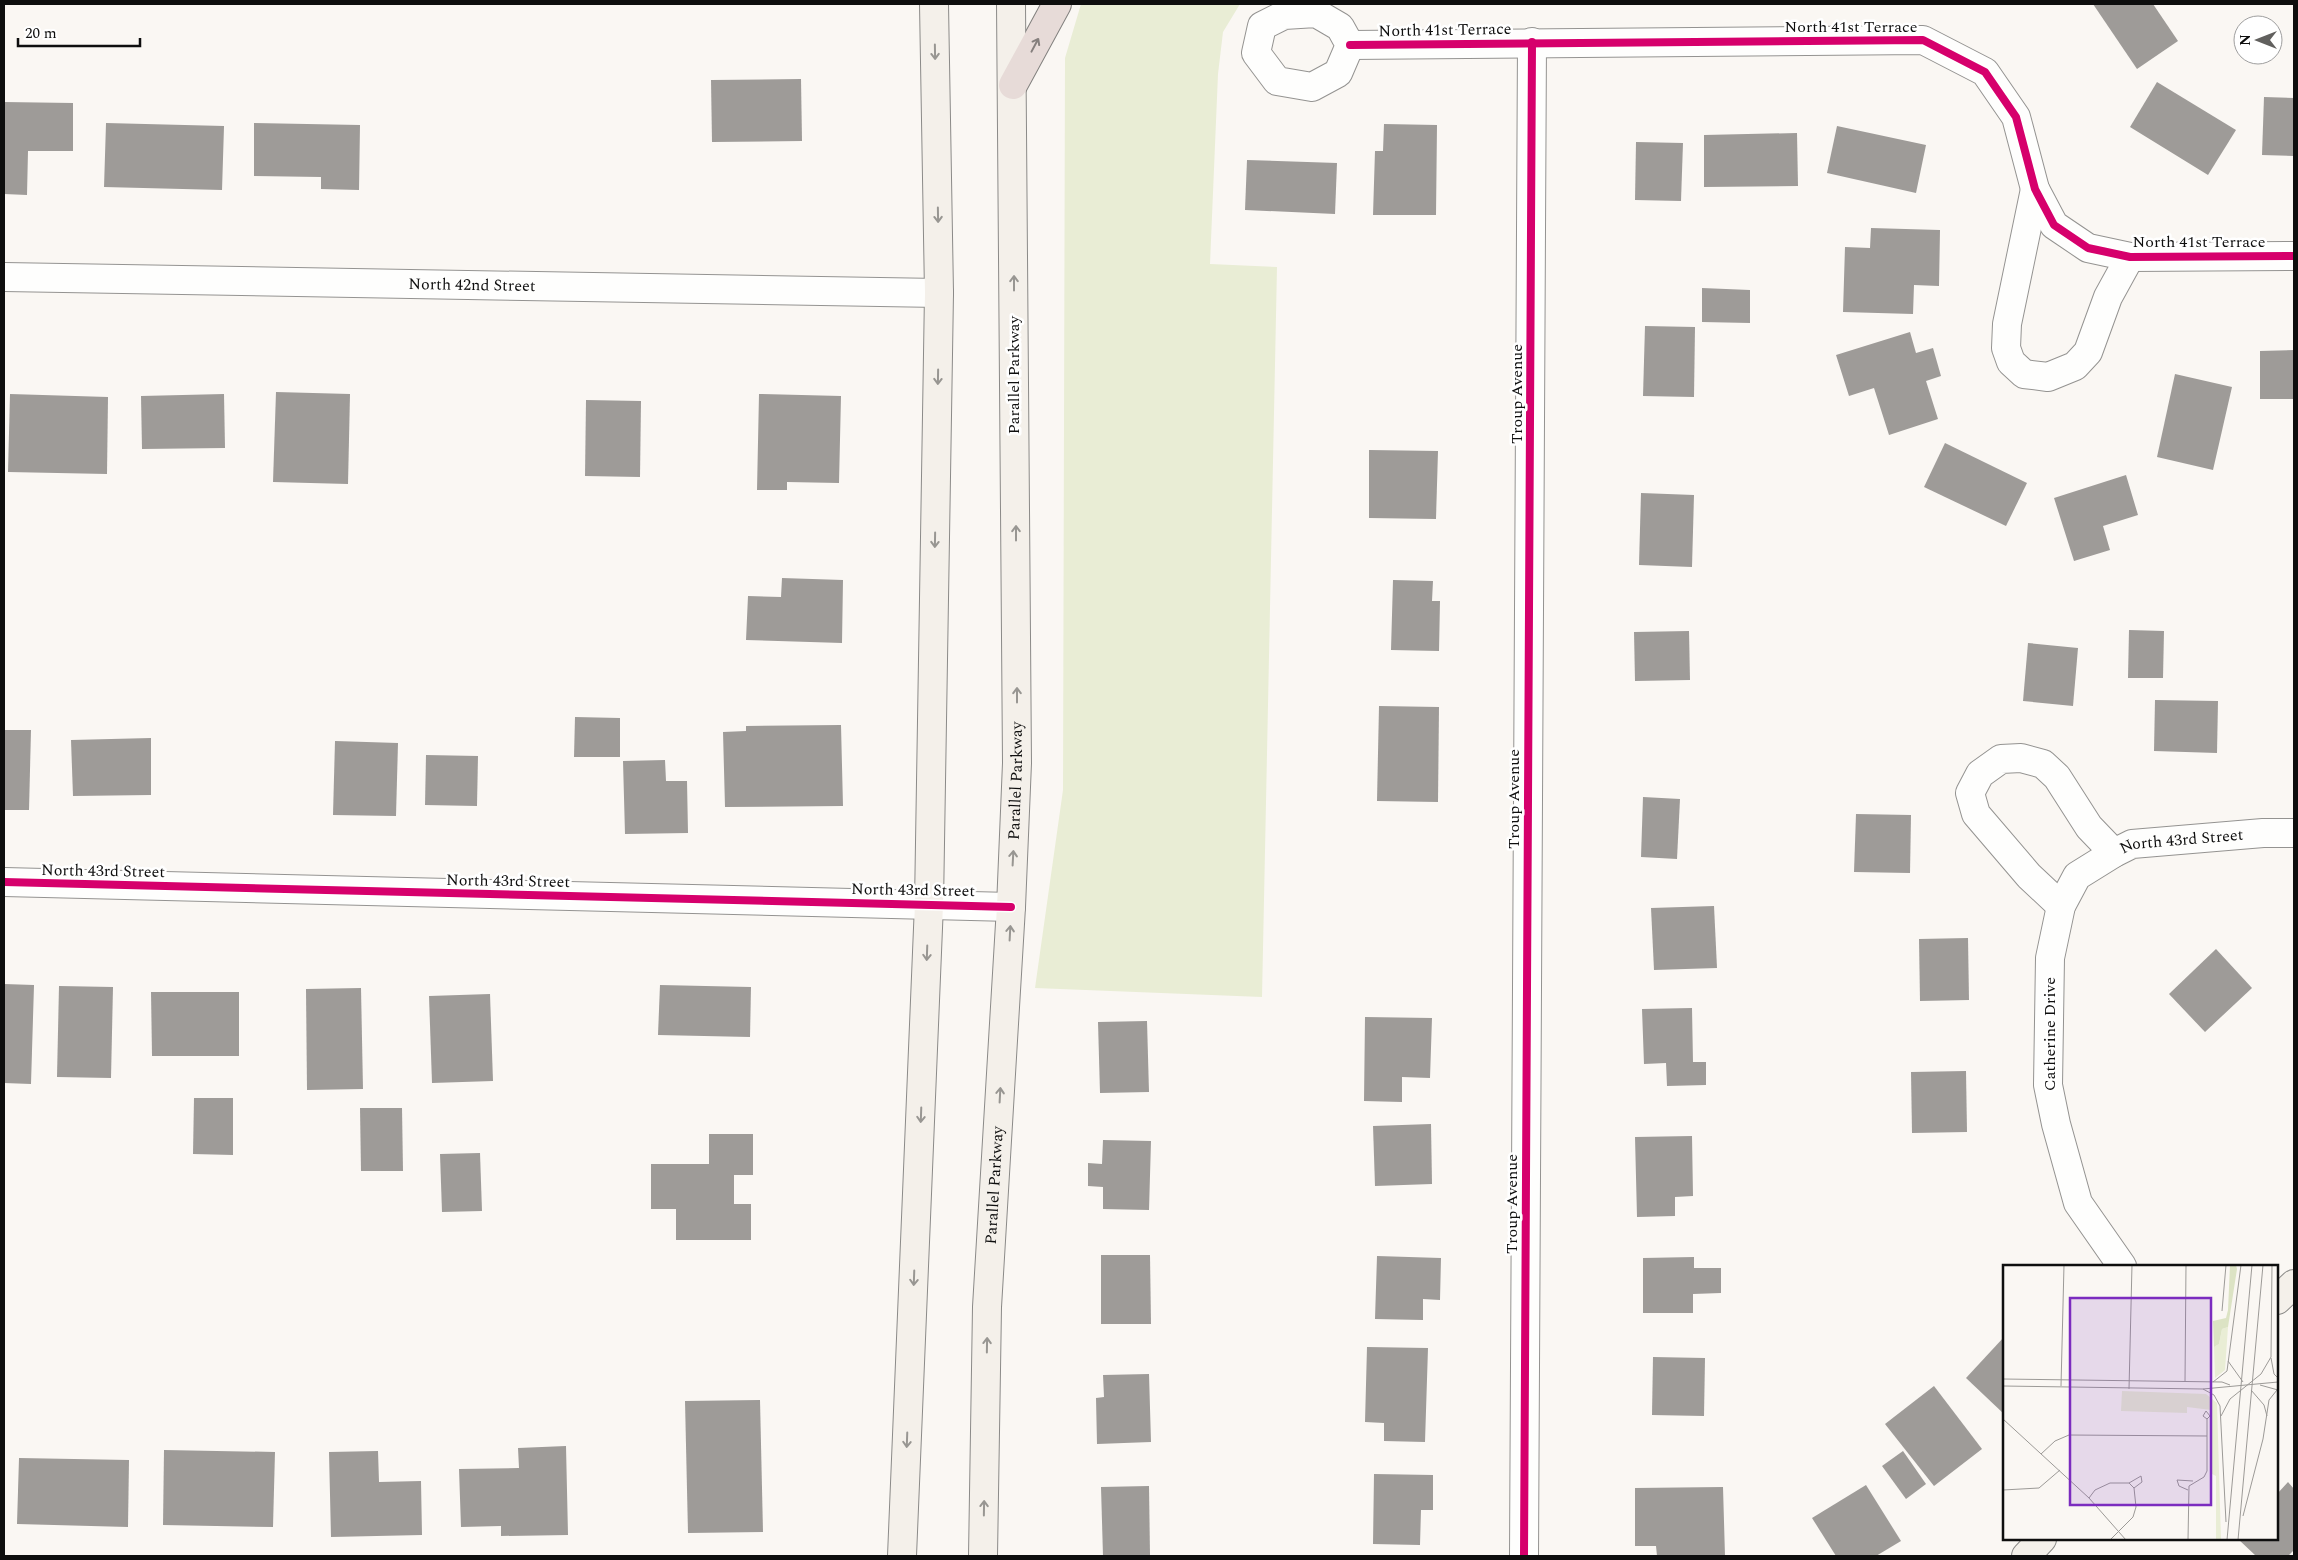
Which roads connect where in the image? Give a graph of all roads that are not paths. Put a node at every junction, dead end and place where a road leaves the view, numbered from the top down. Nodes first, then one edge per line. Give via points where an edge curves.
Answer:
1 (934, 4) edge
2 (1011, 4) edge
3 (1057, 4) edge
4 (1532, 42) junction
5 (1350, 45) dead end
6 (1013, 86) junction
7 (2035, 189) junction
8 (2294, 256) edge
9 (2130, 257) junction
10 (4, 277) edge
11 (939, 293) junction
12 (2294, 833) edge
13 (2114, 853) junction
14 (2078, 876) joint
15 (4, 882) edge
16 (929, 904) junction
17 (1011, 906) junction
18 (2060, 906) junction
19 (2121, 1265) edge
20 (2294, 1284) edge
21 (2278, 1299) edge
22 (2041, 1540) edge
23 (902, 1556) edge
24 (983, 1556) edge
25 (1524, 1556) edge
26 (2026, 1556) edge

1 -> 11 main road
2 - 6 main road, Parallel Parkway
6 -> 3 highway
4 - 5 street, North 41st Terrace
4 - 7 street, North 41st Terrace via 1923,40 1985,72 2016,117
4 - 25 street, Troup Avenue
17 -> 6 main road, Parallel Parkway via 1017,762
7 - 9 street, North 41st Terrace via 2054,225 2088,248
7 - 9 street, North 41st Terrace via 2007,324 2006,348 2011,362 2024,374 2048,376 2075,366 2088,352 2108,298
8 - 9 street, North 41st Terrace
10 - 11 street, North 42nd Street
11 -> 16 main road
12 - 13 street, North 43rd Street via 2132,844
13 - 14 street, North 43rd Street
13 - 18 street via 2089,827 2057,777 2043,764 2021,758 2001,759 1980,774 1970,793 1976,814 2029,876
14 - 18 street, Catherine Drive
15 - 16 street, North 43rd Street
16 - 17 street, North 43rd Street
16 -> 23 main road
24 -> 17 main road, Parallel Parkway via 988,1307
18 - 19 street, Catherine Drive via 2050,958 2048,1085 2078,1203
20 - 21 main road
22 - 26 main road

